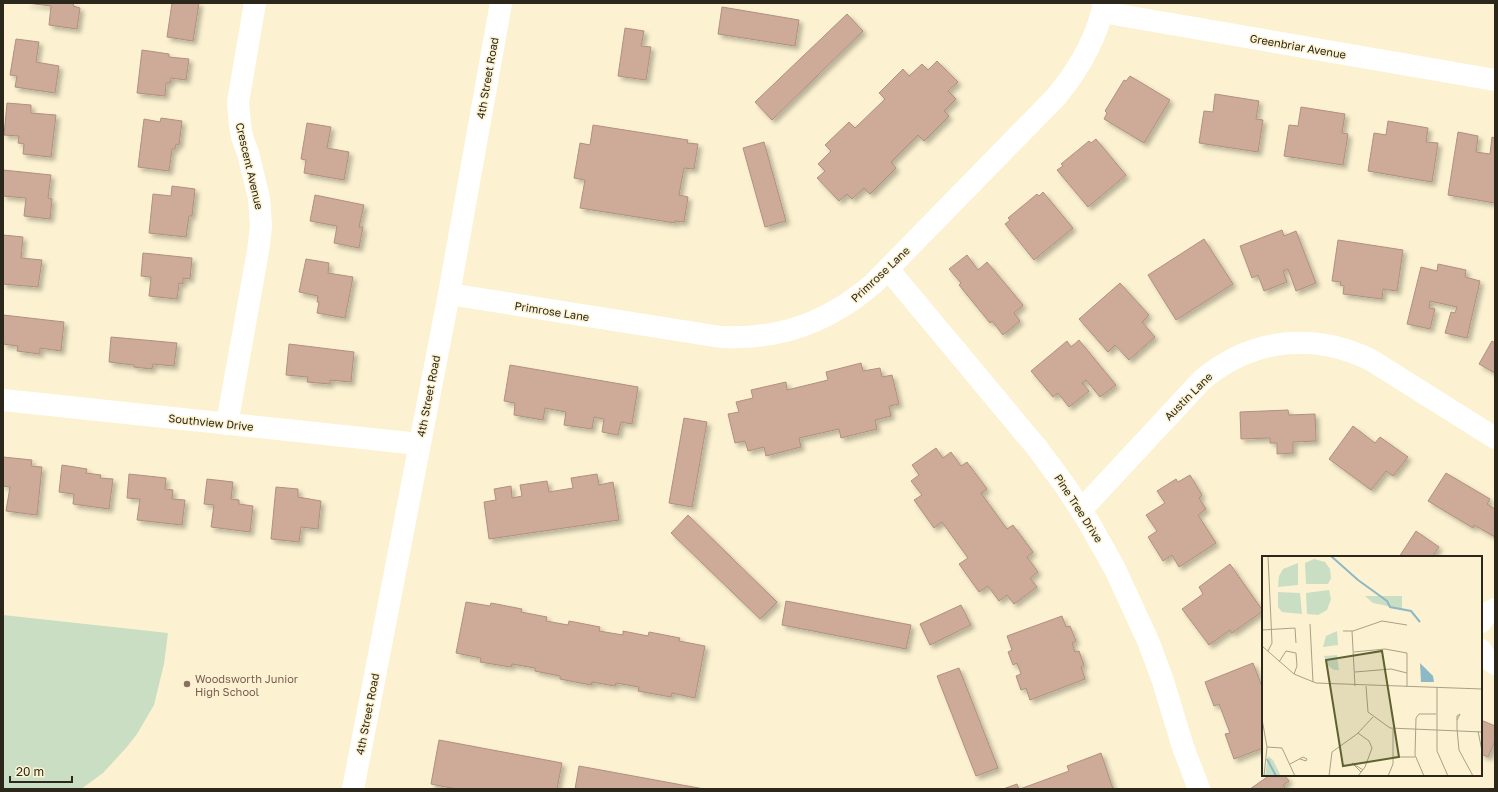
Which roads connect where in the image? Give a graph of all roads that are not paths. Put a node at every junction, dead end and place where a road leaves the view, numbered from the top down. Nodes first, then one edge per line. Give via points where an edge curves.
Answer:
1 (255, 3) edge
2 (501, 3) edge
3 (1103, 8) edge
4 (1494, 77) edge
5 (888, 269) junction
6 (449, 294) junction
7 (3, 400) edge
8 (227, 424) junction
9 (1495, 438) edge
10 (419, 444) junction
11 (1081, 510) junction
12 (1495, 609) edge
13 (1482, 620) edge
14 (1482, 651) edge
15 (1495, 664) edge
16 (353, 789) edge
17 (1199, 789) edge

1 - 8 street, Crescent Avenue via 238,108 242,137 259,198 260,232
2 - 6 street, 4th Street Road
3 - 4 street, Greenbriar Avenue
3 - 5 street, Primrose Lane via 1087,52 1060,92
5 - 6 street, Primrose Lane via 852,300 822,318 790,330 755,337 707,335
5 - 11 street, Pine Tree Drive via 1038,449
6 - 10 street, 4th Street Road
7 - 8 street, Southview Drive
8 - 10 street, Southview Drive
9 - 11 street, Austin Lane via 1362,356 1322,344 1276,345 1236,357 1206,377
10 - 16 street, 4th Street Road
11 - 17 street, Pine Tree Drive via 1115,569 1138,618 1158,668
12 - 13 street via 1487,613
14 - 15 street

